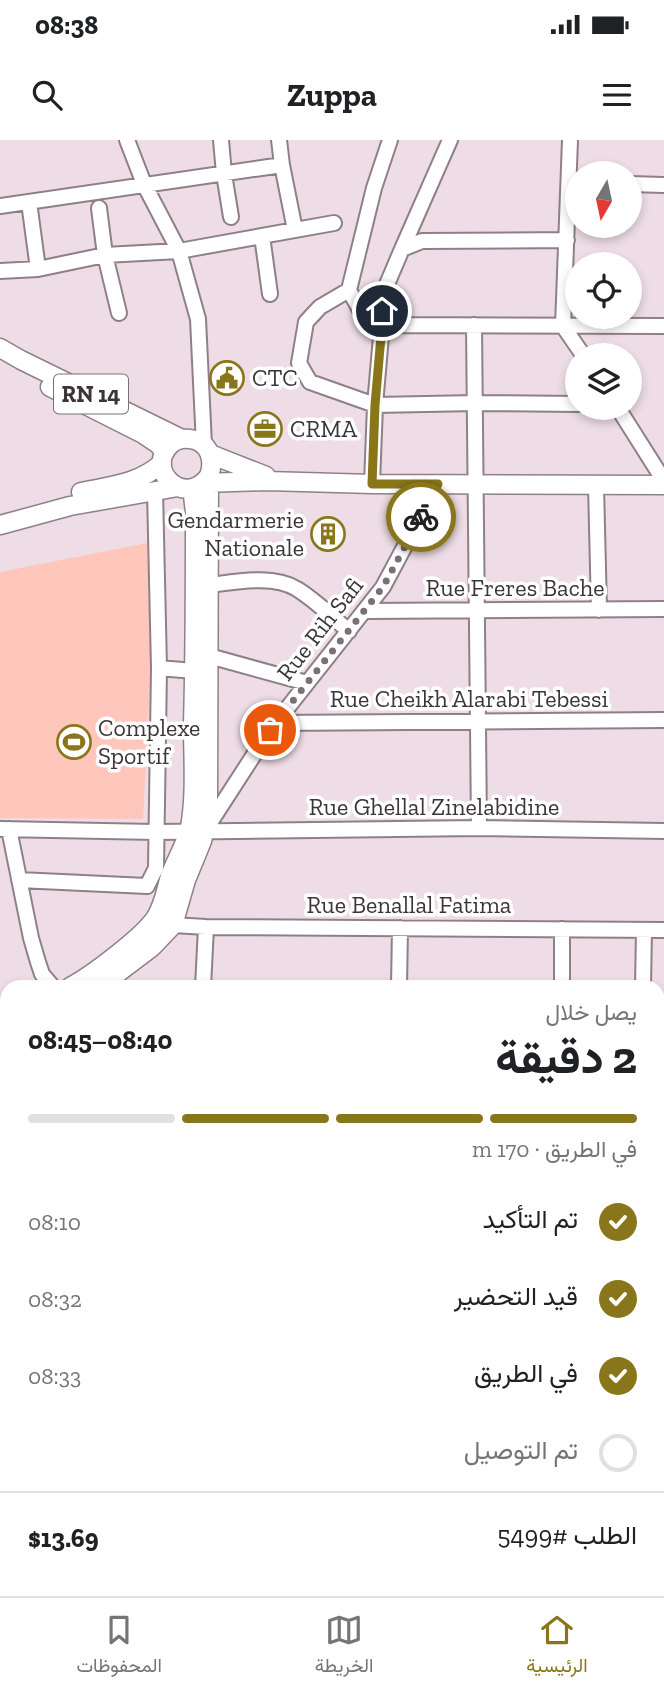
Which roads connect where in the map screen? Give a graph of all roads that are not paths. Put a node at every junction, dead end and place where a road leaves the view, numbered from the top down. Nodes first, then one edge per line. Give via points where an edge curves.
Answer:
1 (127, 140) edge
2 (221, 140) edge
3 (279, 140) edge
4 (390, 140) edge
5 (450, 140) edge
6 (570, 140) edge
7 (571, 161) edge
8 (282, 165) junction
9 (224, 174) junction
10 (144, 184) junction
11 (642, 184) edge
12 (664, 184) edge
13 (29, 202) junction
14 (0, 206) edge
15 (99, 208) dead end
16 (231, 217) dead end
17 (334, 223) dead end
18 (295, 230) junction
19 (262, 236) junction
20 (566, 240) joint
21 (402, 249) junction
22 (179, 251) junction
23 (105, 256) junction
24 (38, 269) junction
25 (0, 271) edge
26 (349, 290) junction
27 (270, 294) dead end
28 (119, 313) dead end
29 (382, 325) junction
30 (474, 326) junction
31 (563, 326) junction
32 (664, 326) edge
33 (575, 343) edge
34 (0, 348) edge
35 (0, 361) edge
36 (202, 403) junction
37 (476, 403) junction
38 (565, 404) edge
39 (375, 405) junction
40 (625, 420) edge
41 (184, 439) junction
42 (207, 449) junction
43 (163, 457) junction
44 (286, 481) junction
45 (199, 483) junction
46 (664, 483) edge
47 (372, 484) junction
48 (438, 484) junction
49 (477, 485) junction
50 (596, 485) junction
51 (155, 491) junction
52 (0, 515) edge
53 (0, 525) edge
54 (209, 585) junction
55 (599, 610) junction
56 (664, 610) edge
57 (365, 611) junction
58 (478, 611) junction
59 (348, 631) junction
60 (209, 656) junction
61 (159, 668) junction
62 (194, 671) junction
63 (307, 682) junction
64 (664, 720) edge
65 (479, 721) junction
66 (275, 723) junction
67 (479, 828) junction
68 (4, 829) edge
69 (197, 831) junction
70 (664, 831) edge
71 (156, 832) junction
72 (19, 880) junction
73 (155, 919) junction
74 (173, 925) junction
75 (206, 927) junction
76 (400, 928) junction
77 (562, 929) junction
78 (644, 930) junction
79 (664, 930) edge
80 (47, 980) edge
81 (83, 980) edge
82 (108, 980) edge
83 (203, 980) edge
84 (399, 980) edge
85 (562, 980) edge
86 (643, 980) edge

1 - 10 street
2 - 9 street
3 - 8 street
4 - 26 street
5 - 21 street
6 - 7 street
8 - 9 street
8 - 18 street
9 - 10 street
9 - 16 street
10 - 13 street
10 - 22 street
11 - 12 street
13 - 14 street
13 - 24 street
15 - 23 street
17 - 18 street
18 - 19 street
19 - 22 street
19 - 27 street
20 - 21 street via 422,241
20 - 31 street
21 - 29 street via 382,296
22 - 23 street
22 - 36 street via 198,319
23 - 24 street
23 - 28 street
24 - 25 street
26 - 29 street via 360,310
26 - 39 street via 320,307 306,322 299,363 310,382
29 - 30 street
29 - 39 street
30 - 31 street
30 - 37 street
31 - 32 street
31 - 33 street
34 - 41 main road, RN 14
35 - 43 main road, RN 14 via 143,434 158,444
36 - 41 street via 195,425
36 - 42 street
37 - 38 street
37 - 39 street
37 - 49 street
39 - 47 street
40 - 46 street
41 - 42 main road
41 - 43 main road via 175,442
42 - 44 main road via 247,470
42 - 45 main road via 212,469
43 - 45 main road via 166,478
43 - 52 main road via 148,474 132,482
44 - 45 main road
44 - 47 main road
45 - 51 main road
45 - 54 main road
45 - 62 main road
46 - 50 main road
47 - 48 main road
48 - 49 main road
48 - 57 street, Rue Rih Safi via 383,587
49 - 50 main road
49 - 58 street
50 - 55 street
51 - 53 main road via 70,506
51 - 61 street
54 - 59 street via 257,580 295,587
54 - 60 main road
55 - 56 street, Rue Freres Bache
55 - 58 street, Rue Freres Bache
57 - 58 street, Rue Freres Bache
57 - 59 street, Rue Rih Safi
58 - 65 street
59 - 63 street, Rue Rih Safi
60 - 63 street
60 - 69 main road via 208,803
61 - 62 street
61 - 71 street
62 - 69 main road via 192,803
63 - 66 street, Rue Rih Safi
64 - 65 street, Rue Cheikh Alarabi Tebessi
65 - 66 street, Rue Cheikh Alarabi Tebessi
65 - 67 street
66 - 69 street, Rue Rih Safi
67 - 69 street, Rue Ghellal Zinelabidine
67 - 70 street, Rue Ghellal Zinelabidine
68 - 71 street, Rue Ghellal Zinelabidine
68 - 72 street
69 - 71 street, Rue Ghellal Zinelabidine
69 - 73 main road via 173,870
69 - 74 main road
71 - 72 street via 156,868 147,886
72 - 80 street via 39,968
73 - 74 street, Rue Benallal Fatima
73 - 81 main road
74 - 75 street, Rue Benallal Fatima
74 - 82 main road
75 - 76 street, Rue Benallal Fatima
75 - 83 street
76 - 77 street, Rue Benallal Fatima
76 - 84 street
77 - 78 street, Rue Benallal Fatima
77 - 85 street
78 - 79 street, Rue Benallal Fatima
78 - 86 street

